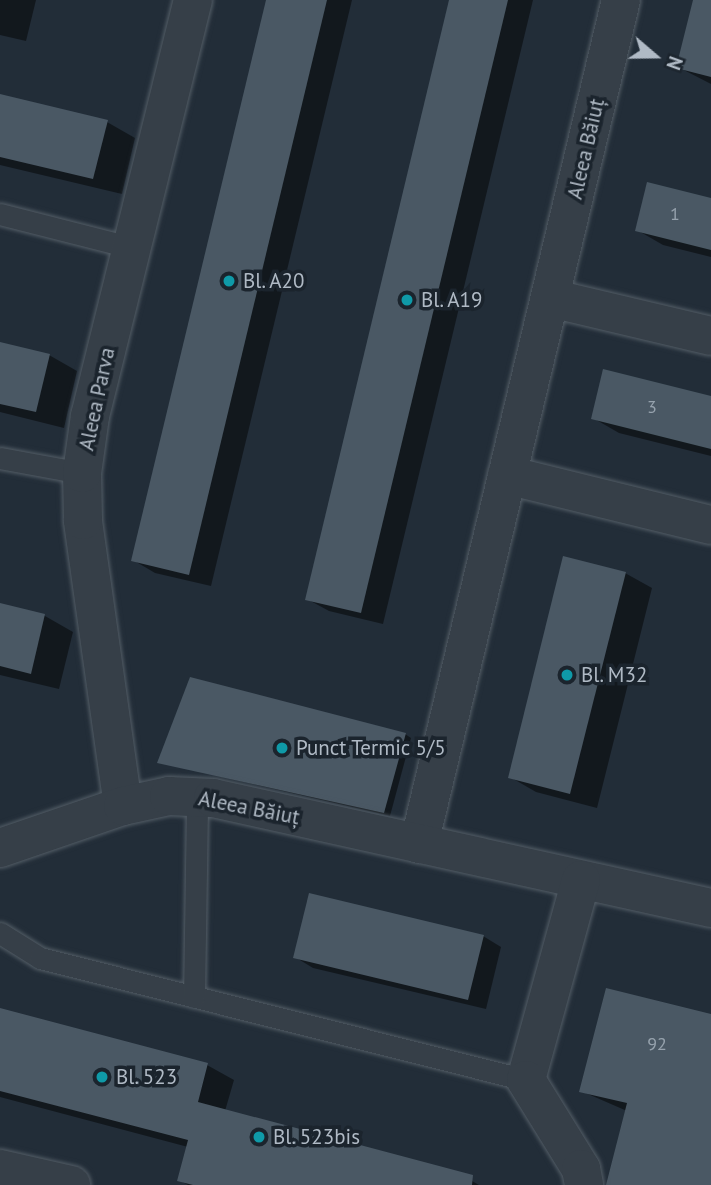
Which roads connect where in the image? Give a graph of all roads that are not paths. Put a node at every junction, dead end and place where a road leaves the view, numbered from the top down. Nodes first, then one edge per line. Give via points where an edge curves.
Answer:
1 (193, 0) edge
2 (621, 0) edge
3 (0, 214) edge
4 (133, 248) junction
5 (550, 298) junction
6 (711, 336) edge
7 (0, 458) edge
8 (82, 473) junction
9 (508, 475) junction
10 (711, 525) edge
11 (197, 797) junction
12 (123, 806) junction
13 (419, 844) junction
14 (0, 848) edge
15 (581, 880) junction
16 (711, 908) edge
17 (0, 933) edge
18 (194, 997) junction
19 (527, 1080) junction
20 (0, 1169) edge
21 (56, 1183) edge
22 (584, 1185) edge

1 - 4 street, Aleea Parva
2 - 5 street, Aleea Băiuț
3 - 4 lane
4 - 8 street, Aleea Parva via 90,416
5 - 6 street
5 - 9 street, Aleea Băiuț
7 - 8 lane
8 - 12 street, Aleea Parva via 83,520
9 - 10 street
9 - 13 street, Aleea Băiuț
11 - 12 street, Aleea Băiuț via 169,796
11 - 13 street, Aleea Băiuț
11 - 18 lane
12 - 14 street, Aleea Băiuț
13 - 15 street, Aleea Băiuț
15 - 16 street, Aleea Băiuț
15 - 19 street
17 - 18 lane via 40,958
18 - 19 lane
19 - 22 street via 580,1169
20 - 21 street

